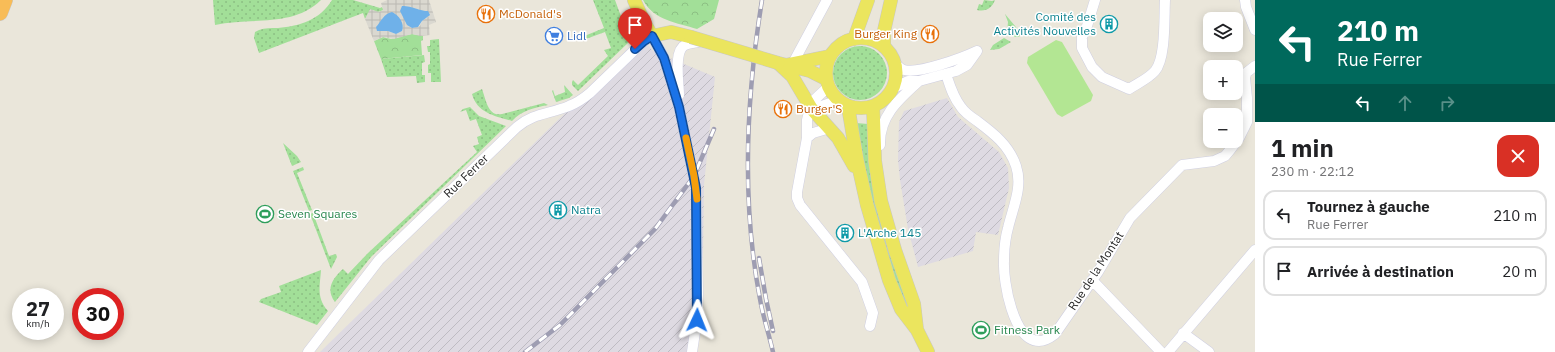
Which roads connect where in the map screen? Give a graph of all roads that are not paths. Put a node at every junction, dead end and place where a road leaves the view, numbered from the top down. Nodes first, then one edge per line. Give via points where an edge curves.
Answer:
1 (5, 0) edge
2 (634, 0) edge
3 (827, 0) edge
4 (868, 0) edge
5 (891, 0) edge
6 (1095, 0) edge
7 (1164, 0) edge
8 (1245, 0) edge
9 (0, 13) edge
10 (1255, 30) edge
11 (652, 36) junction
12 (854, 39) junction
13 (690, 40) junction
14 (884, 47) junction
15 (830, 56) junction
16 (894, 62) junction
17 (778, 63) junction
18 (793, 63) junction
19 (1255, 66) edge
20 (946, 74) junction
21 (919, 81) junction
22 (827, 83) junction
23 (892, 89) junction
24 (843, 103) junction
25 (872, 106) junction
26 (679, 107) junction
27 (811, 108) junction
28 (830, 128) junction
29 (807, 138) junction
30 (881, 201) junction
31 (867, 205) junction
32 (1255, 250) edge
33 (1092, 280) junction
34 (870, 326) dead end
35 (917, 330) junction
36 (1183, 333) junction
37 (308, 352) edge
38 (692, 352) edge
39 (928, 352) edge
40 (1161, 352) edge
41 (1168, 352) edge
42 (1209, 352) edge

1 - 9 highway
2 - 11 main road
3 - 18 street
4 - 12 main road
5 - 14 main road via 884,31
6 - 7 street via 1082,37 1082,48 1092,67 1102,77 1129,89 1156,70 1162,57
8 - 10 street
11 - 13 main road via 671,32
11 - 26 street via 664,58
11 - 37 street, Rue Ferrer via 577,102 533,116 517,127 379,260
12 - 14 main road via 864,38
12 - 15 main road via 840,45
13 - 17 main road, bridge via 704,41
13 - 26 street via 680,50 677,58
14 - 16 main road
15 - 18 main road
15 - 22 main road via 826,68
16 - 20 street via 899,68 910,70 957,60 976,51 967,65
16 - 23 main road via 895,80
17 - 18 main road
17 - 22 main road via 810,71
17 - 27 main road via 792,76
19 - 33 street, Rue de la Montat via 1244,78 1247,122 1230,150 1225,156 1214,161 1182,165 1130,218
20 - 21 street
20 - 33 street, Rue de la Montat via 960,106 998,137 1012,156 1019,178 1004,262 1008,296 1023,334 1031,340 1040,342 1055,334
21 - 23 street via 908,82
21 - 30 street via 896,104 882,126
22 - 24 main road
22 - 27 street via 812,102
23 - 25 main road via 880,102
24 - 25 main road via 864,108
24 - 27 street via 832,101 819,108
24 - 31 main road
25 - 30 main road via 875,161
26 - 38 street via 698,201 697,313
27 - 28 main road
27 - 29 street via 807,120
28 - 29 street via 813,133
28 - 31 main road via 854,166
29 - 34 street via 797,198 862,282 873,313
30 - 35 main road via 914,304
31 - 35 main road via 889,280 901,309
32 - 36 street
33 - 40 street
35 - 39 main road
36 - 41 street
36 - 42 street

